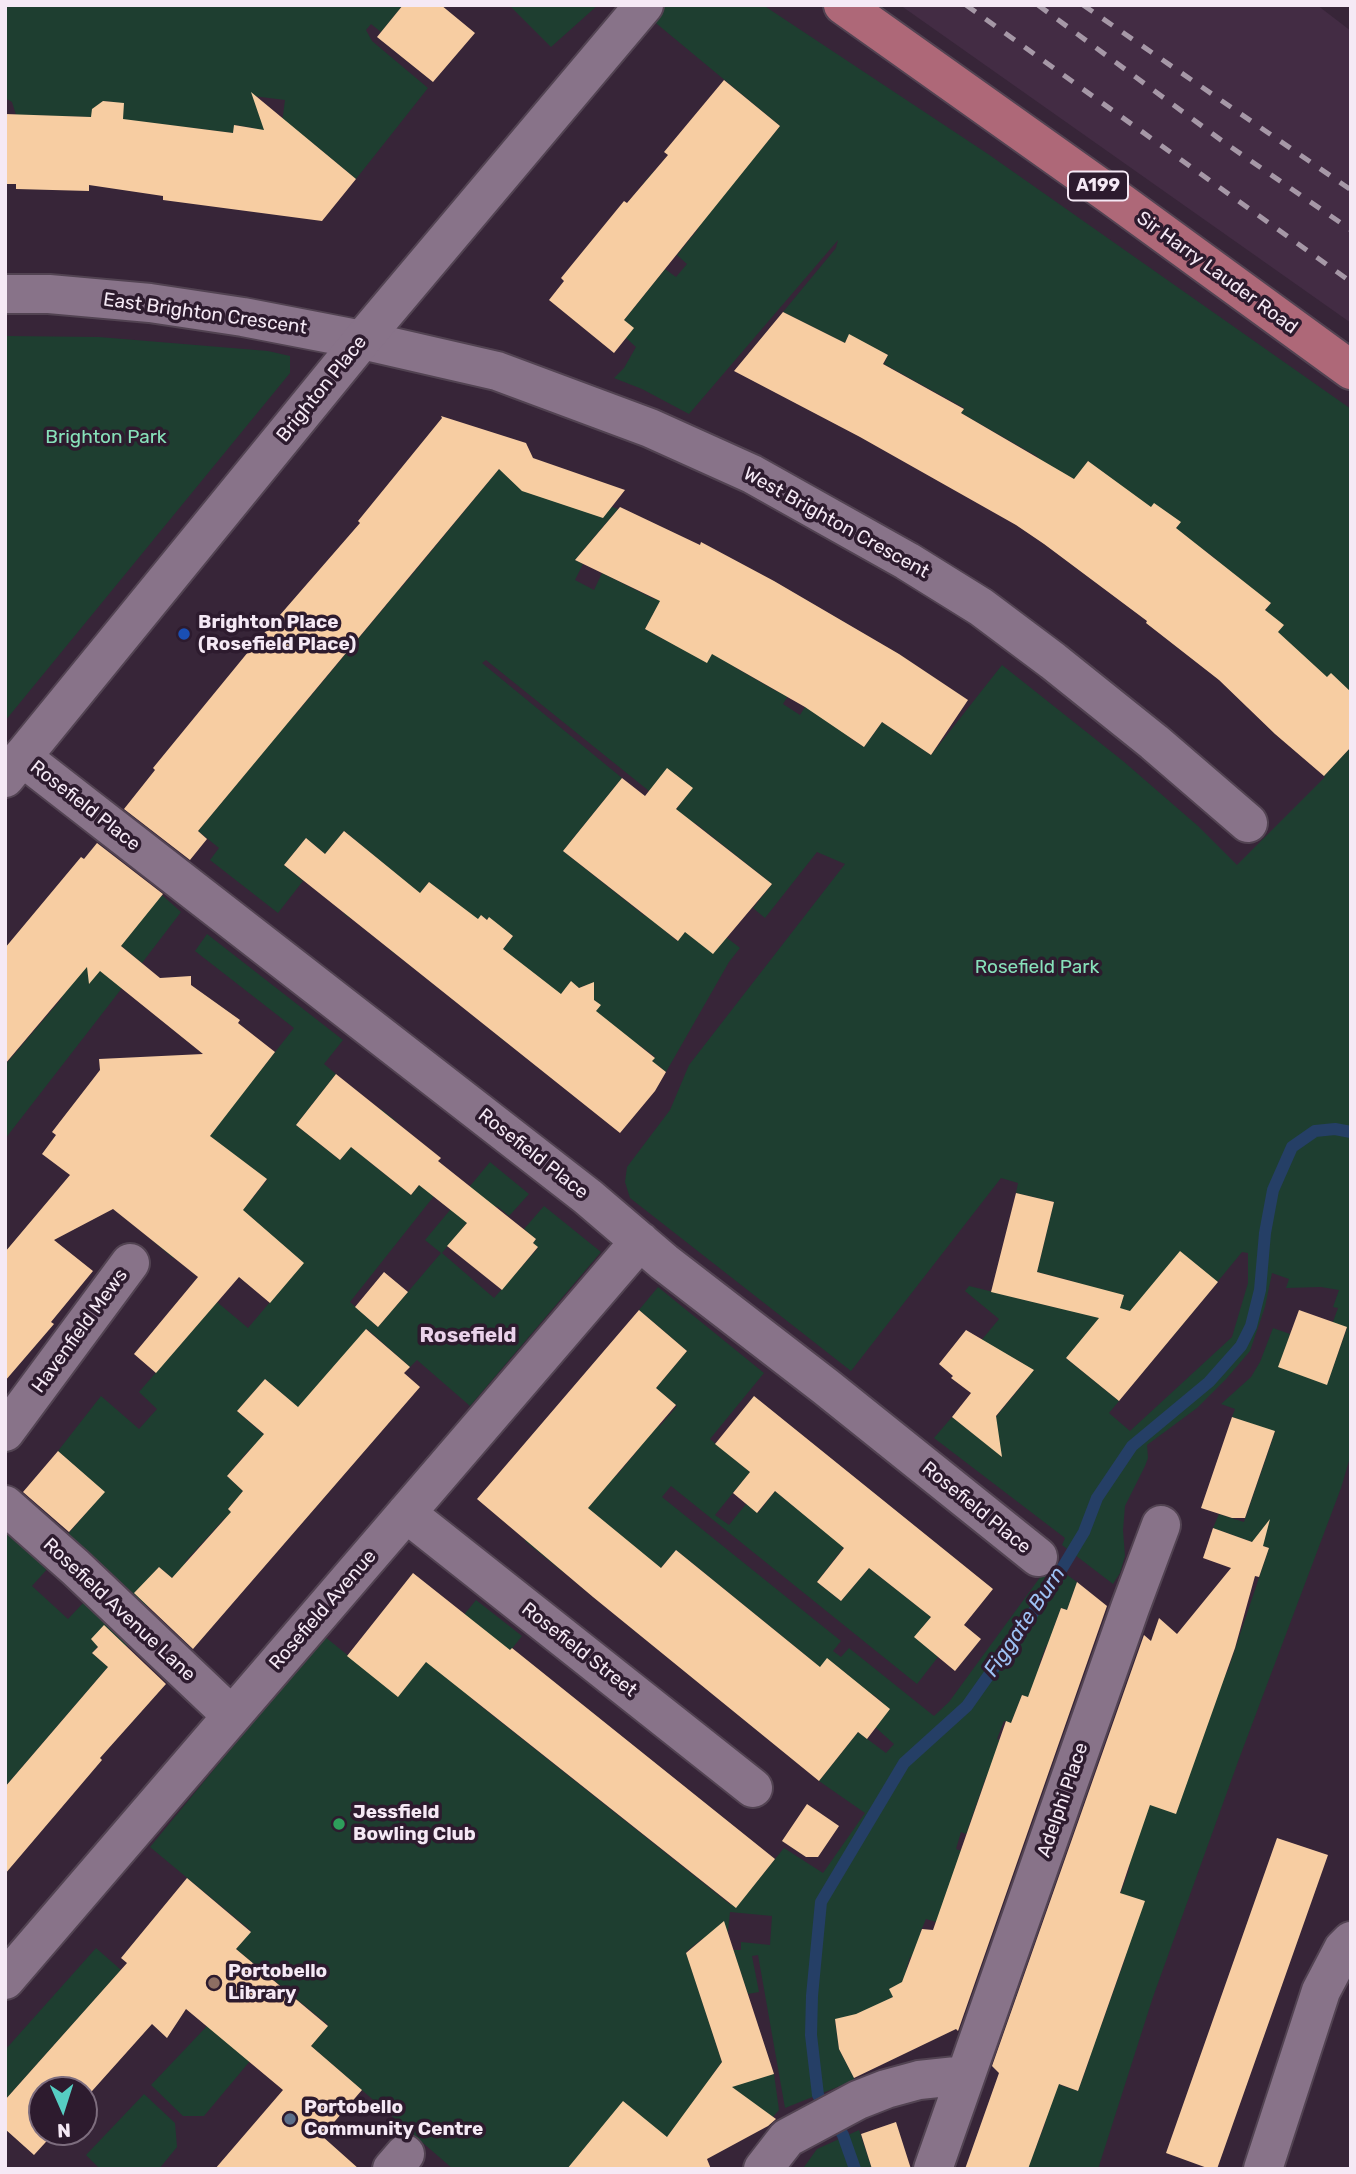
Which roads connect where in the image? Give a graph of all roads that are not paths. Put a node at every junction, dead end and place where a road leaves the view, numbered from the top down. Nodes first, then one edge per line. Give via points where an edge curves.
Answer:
1 (643, 5) edge
2 (844, 5) edge
3 (5, 293) edge
4 (362, 340) junction
5 (1351, 370) edge
6 (14, 767) edge
7 (1248, 823) dead end
8 (640, 1241) junction
9 (130, 1263) dead end
10 (5, 1432) edge
11 (5, 1505) edge
12 (406, 1513) junction
13 (1161, 1525) dead end
14 (1038, 1557) dead end
15 (232, 1716) junction
16 (753, 1788) dead end
17 (1351, 1941) edge
18 (5, 1980) edge
19 (967, 2075) junction
20 (763, 2169) edge
21 (933, 2169) edge
22 (1263, 2169) edge

1 - 4 street, Brighton Place
2 - 5 main road, Sir Harry Lauder Road / A199
3 - 4 street, East Brighton Crescent via 150,303
4 - 6 street, Brighton Place
4 - 7 street, West Brighton Crescent via 497,371 650,428 752,474 981,607 1144,734
6 - 8 street, Rosefield Place via 577,1188
8 - 12 street, Rosefield Avenue
8 - 14 street, Rosefield Place
9 - 10 street, Havenfield Mews
11 - 15 street, Rosefield Avenue Lane
12 - 15 street, Rosefield Avenue
12 - 16 street, Rosefield Street
13 - 19 street, Adelphi Place
15 - 18 street, Rosefield Avenue
17 - 22 street via 1321,1990
19 - 20 street via 919,2080 858,2099 787,2138
19 - 21 street, Adelphi Place

